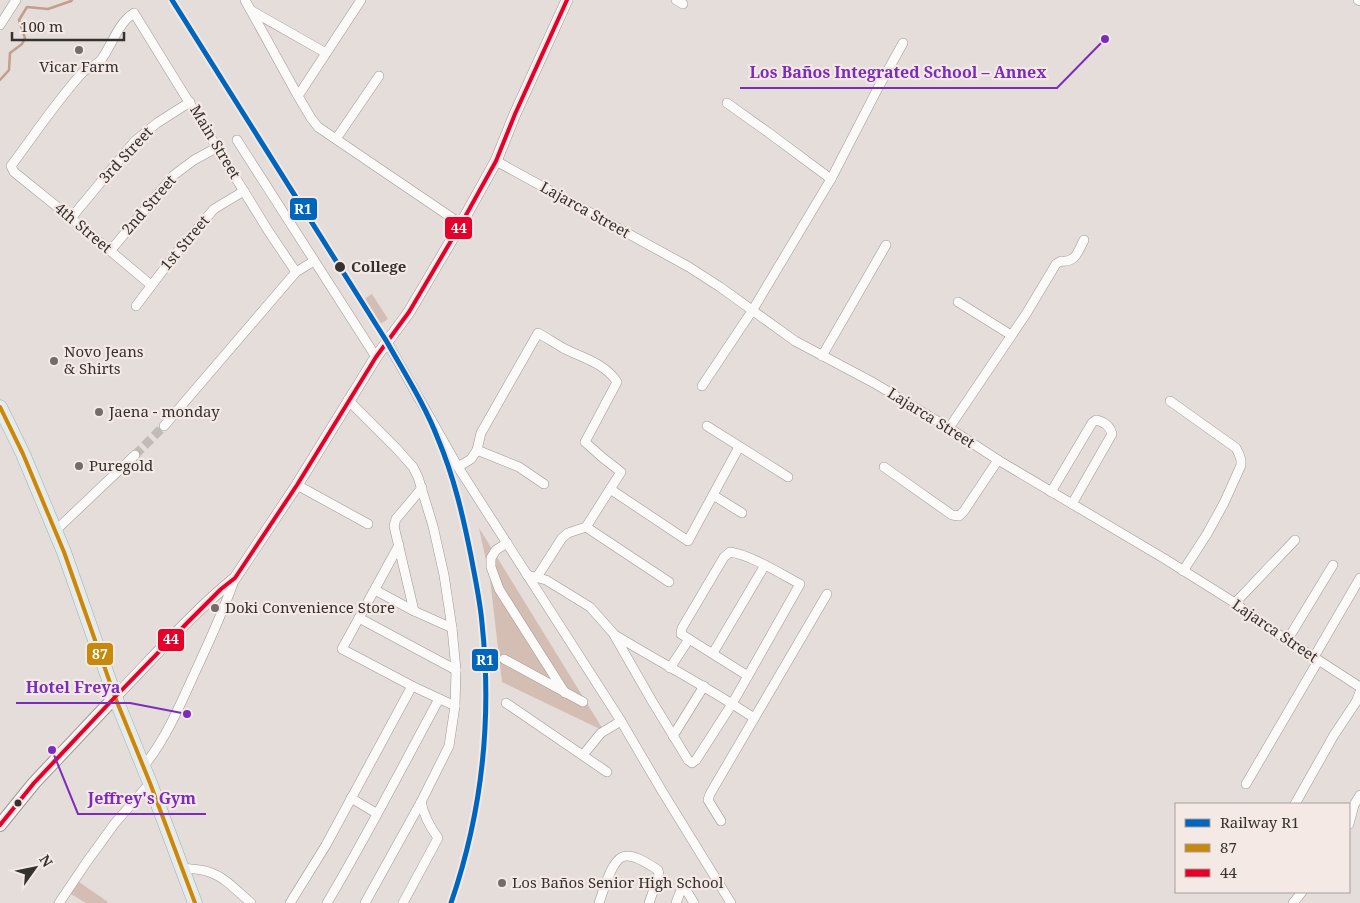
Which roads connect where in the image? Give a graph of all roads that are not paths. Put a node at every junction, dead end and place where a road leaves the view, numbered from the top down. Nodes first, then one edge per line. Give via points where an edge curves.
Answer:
1 (16, 0) edge
2 (245, 0) edge
3 (348, 0) edge
4 (567, 0) edge
5 (359, 2) edge
6 (251, 11) junction
7 (0, 25) edge
8 (903, 44) dead end
9 (326, 53) junction
10 (379, 76) dead end
11 (298, 96) junction
12 (190, 102) junction
13 (727, 103) dead end
14 (336, 139) junction
15 (237, 140) dead end
16 (218, 147) junction
17 (496, 161) junction
18 (14, 172) joint
19 (830, 179) junction
20 (244, 191) junction
21 (71, 218) junction
22 (461, 224) junction
23 (1084, 240) dead end
24 (886, 245) dead end
25 (110, 251) junction
26 (314, 261) junction
27 (296, 272) junction
28 (151, 285) junction
29 (958, 302) dead end
30 (136, 306) dead end
31 (752, 311) junction
32 (1011, 335) junction
33 (387, 342) junction
34 (822, 356) junction
35 (376, 358) junction
36 (702, 386) dead end
37 (348, 400) junction
38 (1170, 401) dead end
39 (0, 407) edge
40 (164, 426) tunnel mouth
41 (707, 426) dead end
42 (950, 428) junction
43 (739, 447) junction
44 (478, 450) junction
45 (136, 455) tunnel mouth
46 (998, 460) junction
47 (458, 467) junction
48 (884, 467) dead end
49 (788, 477) dead end
50 (297, 484) junction
51 (544, 484) dead end
52 (422, 488) junction
53 (610, 489) junction
54 (1051, 492) junction
55 (713, 495) junction
56 (1072, 504) junction
57 (742, 514) dead end
58 (368, 524) dead end
59 (586, 527) junction
60 (55, 531) junction
61 (1295, 540) dead end
62 (507, 544) junction
63 (399, 545) junction
64 (765, 565) junction
65 (1333, 565) dead end
66 (1183, 571) junction
67 (532, 576) junction
68 (235, 578) junction
69 (1360, 578) edge
70 (669, 582) dead end
71 (375, 590) junction
72 (827, 594) dead end
73 (1236, 603) junction
74 (414, 611) junction
75 (359, 618) junction
76 (452, 628) junction
77 (613, 633) junction
78 (690, 639) junction
79 (1288, 640) junction
80 (713, 653) junction
81 (504, 659) dead end
82 (1316, 659) junction
83 (670, 668) junction
84 (456, 670) junction
85 (748, 676) junction
86 (412, 686) junction
87 (704, 686) junction
88 (1360, 687) edge
89 (1360, 692) edge
90 (565, 693) junction
91 (115, 697) junction
92 (439, 699) junction
93 (583, 702) dead end
94 (506, 703) dead end
95 (732, 704) junction
96 (456, 706) junction
97 (754, 718) junction
98 (621, 721) junction
99 (673, 736) junction
100 (583, 755) junction
101 (143, 767) junction
102 (607, 772) dead end
103 (150, 783) junction
104 (1246, 784) dead end
105 (1360, 795) edge
106 (351, 798) junction
107 (421, 802) junction
108 (1296, 803) edge
109 (376, 813) junction
110 (1350, 820) edge
111 (721, 821) dead end
112 (0, 825) edge
113 (182, 868) junction
114 (1301, 893) edge
115 (59, 903) edge
116 (195, 903) edge
117 (250, 903) edge
118 (290, 903) edge
119 (327, 903) edge
120 (364, 903) edge
121 (403, 903) edge
122 (599, 903) edge
123 (648, 903) edge
124 (676, 903) edge
125 (694, 903) edge
126 (731, 903) edge
127 (1293, 903) edge

1 - 7 street
2 - 6 street
3 - 5 street
4 - 17 street
5 - 9 street
6 - 9 street
6 - 11 street
8 - 19 street
9 - 11 street
10 - 14 street
11 - 14 street via 318,127
12 - 16 street, Main Street
12 - 18 street, Main Street via 134,13 127,18 100,61 84,71 49,114 11,166
12 - 21 street, 3rd Street via 157,122 136,141
13 - 19 street
14 - 22 street
15 - 26 street
16 - 20 street, Main Street
16 - 25 street, 2nd Street via 174,175
17 - 22 street
17 - 31 street, Lajarca Street via 689,267
18 - 21 street, 4th Street
19 - 31 street
20 - 27 street, Main Street
20 - 28 street, 1st Street via 214,209
21 - 25 street, 4th Street
22 - 33 street via 409,312
23 - 32 street via 1071,260 1056,264
24 - 34 street
25 - 28 street, 4th Street
26 - 27 street
26 - 35 street
27 - 40 street
28 - 30 street, 1st Street
29 - 32 street
31 - 34 street, Lajarca Street
31 - 36 street
32 - 42 street
33 - 35 street
33 - 47 street
34 - 42 street, Lajarca Street
35 - 37 street
37 - 50 street
37 - 52 street via 413,467
38 - 66 street via 1236,448 1241,460 1224,503
39 - 60 main road
41 - 43 street
42 - 46 street, Lajarca Street
43 - 49 street
43 - 55 street
44 - 47 street
44 - 51 street via 519,467
44 - 53 street via 481,433 538,332 612,374 617,382 585,442 621,472
45 - 60 street
46 - 48 street via 959,516 952,515
46 - 54 street, Lajarca Street
47 - 62 street
50 - 58 street
50 - 68 street
52 - 63 street via 396,518 394,526
52 - 76 street via 444,574
53 - 55 street via 688,541
53 - 59 street
54 - 56 street, Lajarca Street
54 - 56 street via 1092,423 1102,421 1111,428 1112,434
55 - 57 street
56 - 66 street, Lajarca Street
59 - 67 street via 562,538
59 - 70 street
60 - 91 main road
61 - 73 street
62 - 67 street
62 - 90 street via 496,550 491,558 499,589
63 - 71 street
63 - 74 street
64 - 78 street via 736,553 730,552 724,557 682,628 681,634
64 - 80 street
64 - 85 street via 800,584
65 - 79 street
66 - 73 street, Lajarca Street
67 - 77 street via 546,580 590,607
67 - 98 street
68 - 91 street
68 - 101 street via 184,697
69 - 82 street
71 - 74 street
71 - 75 street
72 - 97 street
73 - 79 street, Lajarca Street
74 - 76 street
75 - 84 street
75 - 86 street via 342,649
76 - 84 street
77 - 83 street
77 - 99 street
78 - 80 street
78 - 83 street
79 - 82 street, Lajarca Street
80 - 85 street
81 - 90 street
82 - 88 street, Lajarca Street
82 - 104 street
83 - 87 street
84 - 96 street
85 - 95 street
86 - 92 street
86 - 106 street
87 - 95 street
87 - 99 street
89 - 108 street
90 - 93 street
91 - 101 main road
91 - 112 main road via 34,783
92 - 96 street
92 - 109 street
94 - 100 street
95 - 97 street
95 - 99 street via 692,763
96 - 107 street via 449,746
97 - 111 street via 708,800
98 - 100 street via 601,733
98 - 126 street
100 - 102 street
101 - 103 main road
103 - 113 main road
103 - 115 street via 115,823
105 - 110 street
106 - 109 street
106 - 118 street
107 - 120 street
107 - 121 street via 428,823 438,838
109 - 119 street
113 - 116 main road
113 - 117 street via 215,874
114 - 127 street
122 - 123 street via 612,868 622,856 641,860 658,870 660,875
124 - 125 street via 683,885

